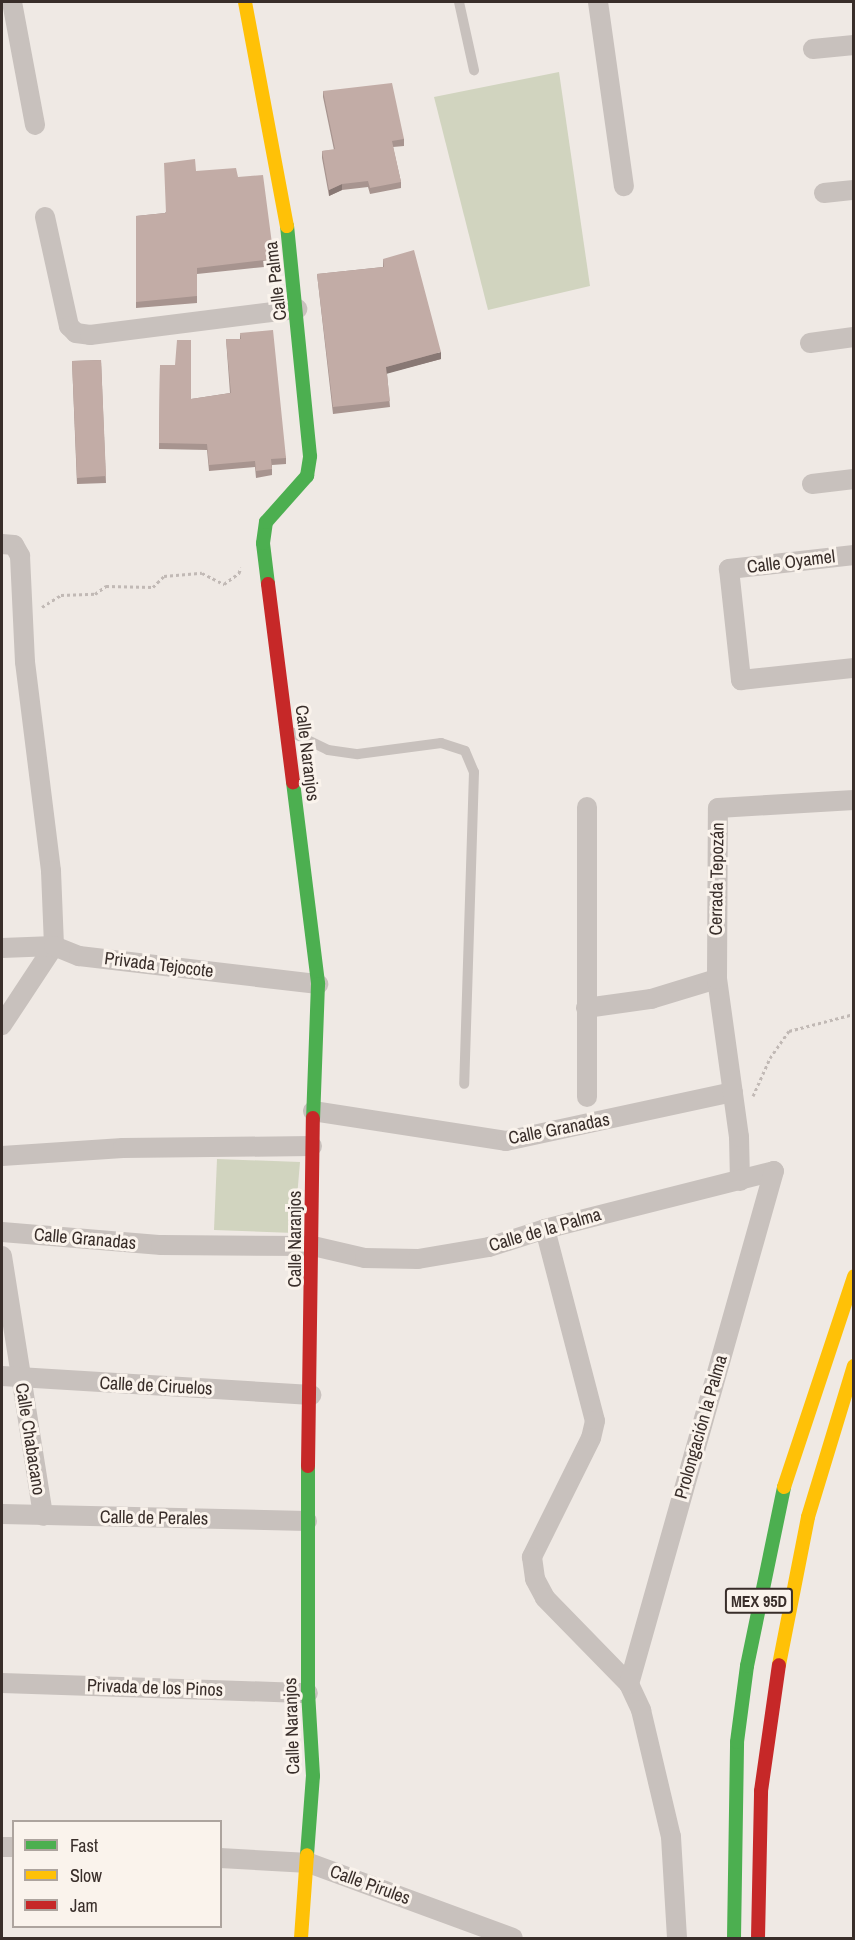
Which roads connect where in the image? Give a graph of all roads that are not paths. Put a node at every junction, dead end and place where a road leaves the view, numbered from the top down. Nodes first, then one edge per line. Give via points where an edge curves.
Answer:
1 (12, 2) edge
2 (245, 2) edge
3 (459, 2) edge
4 (598, 2) edge
5 (854, 45) edge
6 (813, 50) dead end
7 (474, 70) dead end
8 (35, 125) dead end
9 (624, 186) dead end
10 (854, 190) edge
11 (824, 193) dead end
12 (45, 217) dead end
13 (297, 309) junction
14 (854, 337) edge
15 (810, 343) dead end
16 (854, 479) edge
17 (812, 484) dead end
18 (263, 543) joint
19 (2, 544) edge
20 (854, 555) edge
21 (854, 668) edge
22 (286, 730) junction
23 (854, 800) edge
24 (587, 807) dead end
25 (54, 946) junction
26 (2, 948) edge
27 (717, 978) junction
28 (318, 984) junction
29 (586, 1008) junction
30 (2, 1025) edge
31 (464, 1084) dead end
32 (733, 1092) junction
33 (586, 1097) dead end
34 (313, 1111) junction
35 (312, 1146) junction
36 (2, 1156) edge
37 (774, 1171) joint
38 (740, 1180) junction
39 (545, 1228) junction
40 (2, 1232) edge
41 (313, 1246) junction
42 (2, 1256) edge
43 (854, 1276) edge
44 (854, 1294) edge
45 (854, 1366) edge
46 (11, 1377) edge
47 (311, 1395) junction
48 (854, 1403) edge
49 (2, 1514) edge
50 (42, 1516) junction
51 (307, 1521) junction
52 (2, 1683) edge
53 (628, 1684) junction
54 (308, 1693) junction
55 (222, 1858) edge
56 (309, 1863) junction
57 (505, 1937) edge
58 (301, 1938) edge
59 (677, 1938) edge
60 (735, 1938) edge
61 (760, 1938) edge

1 - 8 street
2 - 13 main road, Calle Palma via 286,215
3 - 7 lane
4 - 9 street
5 - 6 street
10 - 11 street
12 - 13 street via 69,326 76,333 90,335
13 - 18 main road, Calle Palma via 310,456 307,476 266,522
14 - 15 street
16 - 17 street
18 - 22 main road, Calle Naranjos
19 - 25 street via 14,545 20,556 26,662 51,871
20 - 21 street, Calle Oyamel via 729,569 741,680
22 - 28 main road, Calle Naranjos
22 - 31 lane via 338,751 358,754 441,743 465,751 474,772
23 - 27 street, Cerrada Tepozán via 718,808
24 - 29 street
25 - 26 street, Privada Tejocote
25 - 28 street, Privada Tejocote via 80,956
25 - 30 street
27 - 29 street via 651,999
27 - 32 street, Cerrada Tepozán
28 - 34 main road, Calle Naranjos
29 - 33 street
32 - 34 street, Calle Granadas via 506,1141
32 - 38 street, Cerrada Tepozán
34 - 35 main road, Calle Naranjos
35 - 36 street via 123,1148
35 - 41 main road, Calle Naranjos
37 - 38 street, Calle de la Palma
37 - 53 street, Prolongación la Palma
38 - 39 street, Calle de la Palma
39 - 41 street, Calle de la Palma via 489,1247 418,1259 364,1258
39 - 53 street via 595,1421 591,1438 532,1557 535,1579 545,1598
40 - 41 street, Calle Granadas via 161,1245
41 - 47 main road, Calle Naranjos
42 - 46 street, Calle Chabacano
43 - 60 main road, MEX 95D via 779,1502 747,1665 734,1819
44 - 60 main road via 818,1392 780,1520 761,1615 744,1731
45 - 61 main road, MEX 95D via 808,1517 785,1624 760,1791
46 - 47 street, Calle de Ciruelos
46 - 50 street, Calle Chabacano
47 - 51 main road, Calle Naranjos
48 - 61 main road via 808,1544 784,1644 771,1733 762,1843
49 - 50 street, Calle de Perales
50 - 51 street, Calle de Perales
51 - 54 main road, Calle Naranjos
52 - 54 street, Privada de los Pinos
53 - 59 street via 641,1710 666,1805 676,1883
54 - 56 main road, Calle Naranjos via 313,1776
55 - 56 street, Calle Pirules
56 - 57 street, Calle Pirules
56 - 58 main road, Calle Naranjos

